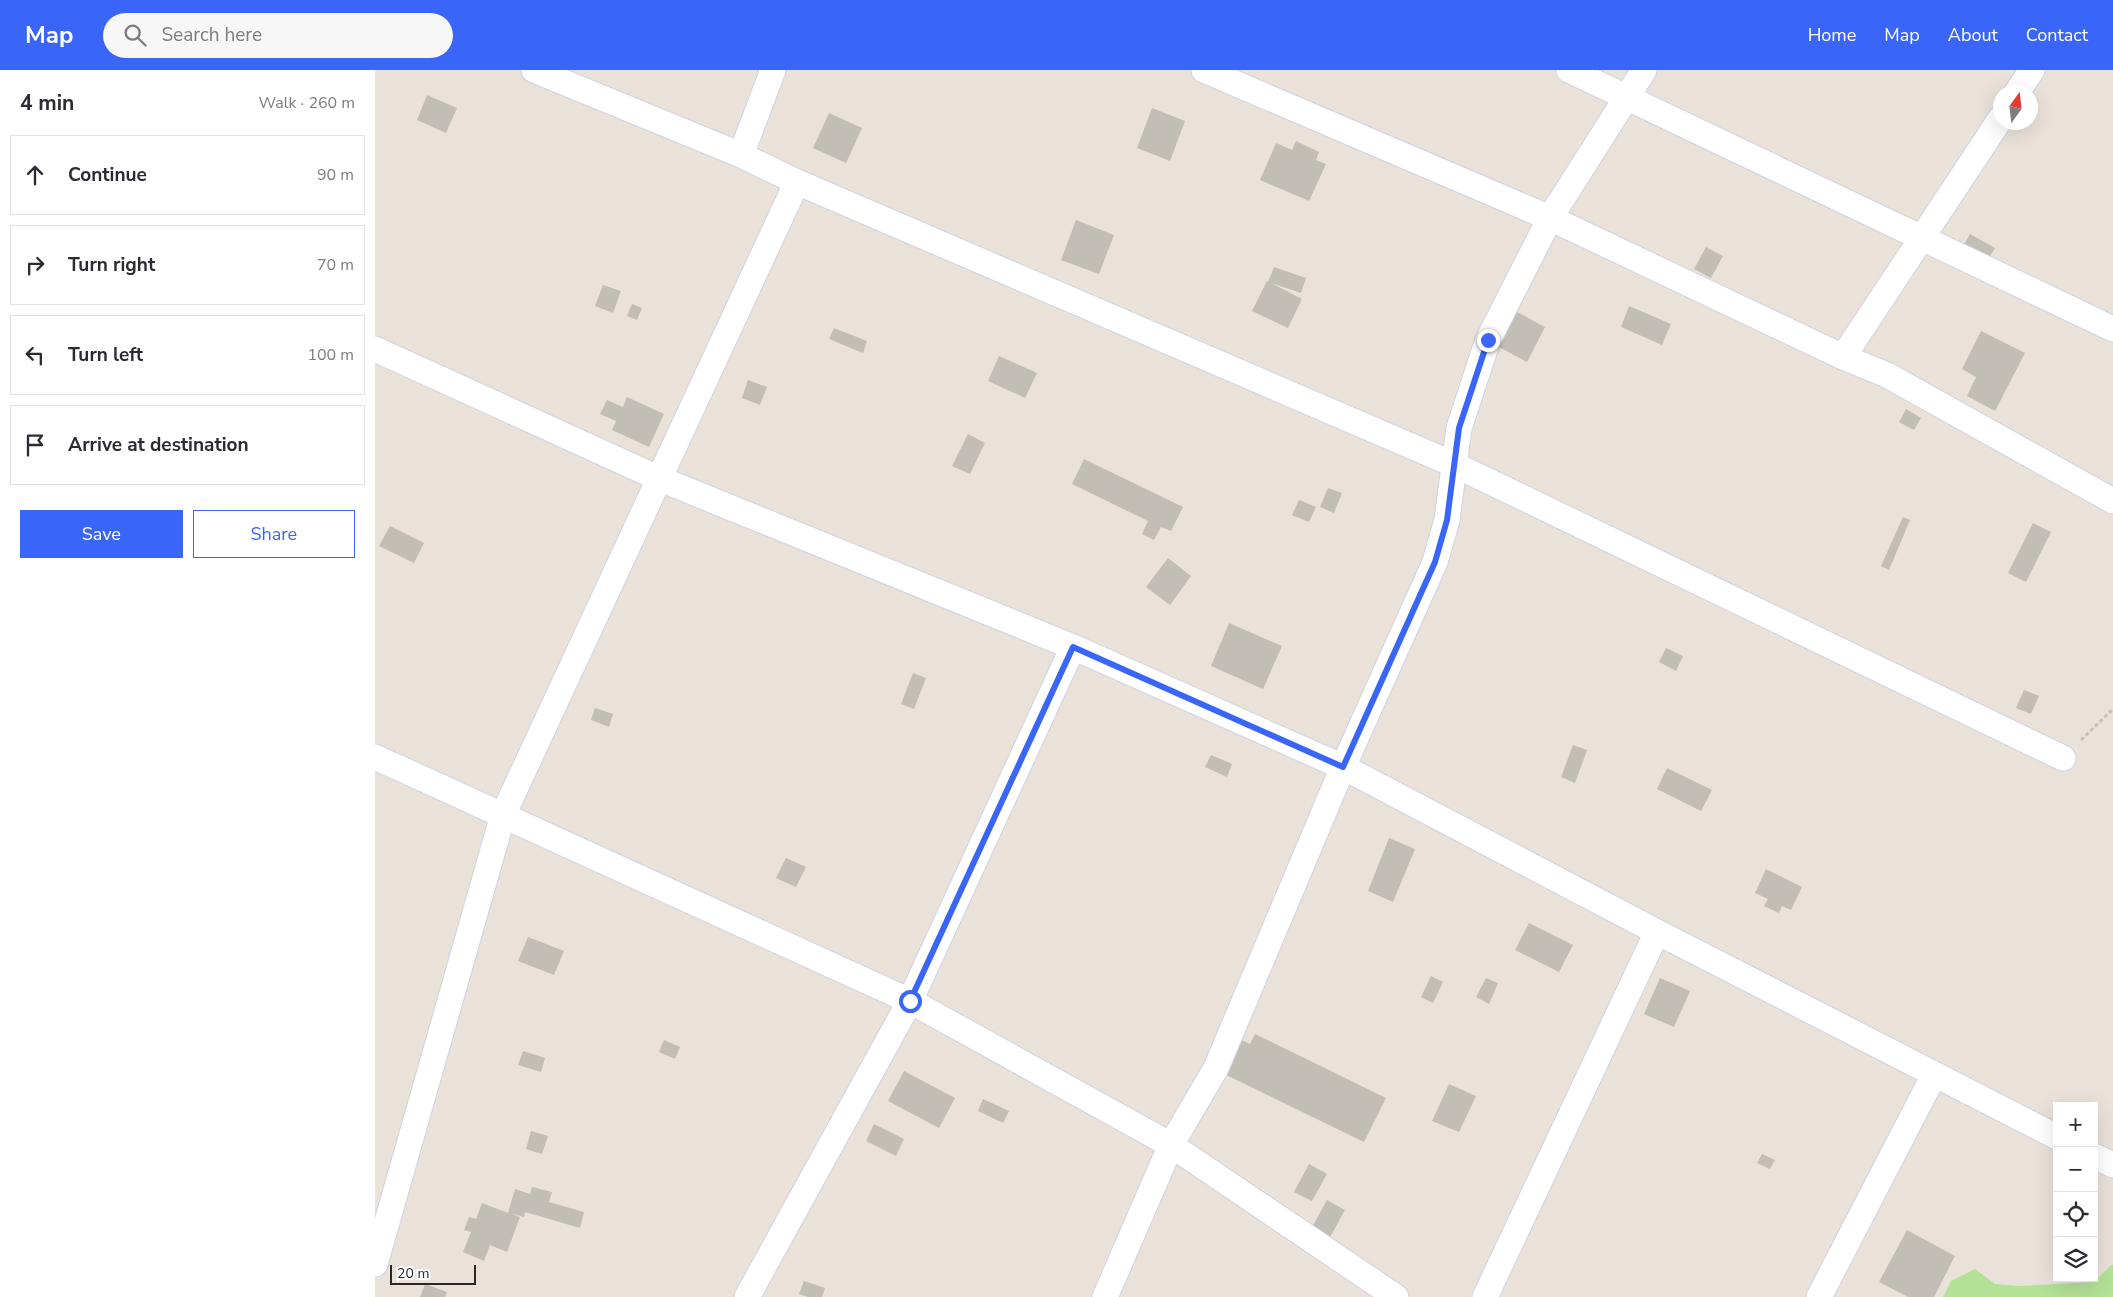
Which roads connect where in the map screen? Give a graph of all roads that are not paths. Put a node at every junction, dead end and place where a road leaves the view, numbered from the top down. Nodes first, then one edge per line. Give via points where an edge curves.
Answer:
1 (534, 70) edge
2 (773, 70) edge
3 (1204, 70) edge
4 (1569, 70) edge
5 (1644, 70) edge
6 (2032, 70) edge
7 (2022, 85) edge
8 (1628, 96) junction
9 (1993, 130) edge
10 (741, 155) junction
11 (797, 182) junction
12 (1550, 218) junction
13 (1921, 239) junction
14 (2113, 329) edge
15 (375, 349) edge
16 (1843, 357) junction
17 (1453, 464) junction
18 (658, 478) junction
19 (2113, 501) edge
20 (1073, 647) junction
21 (375, 757) edge
22 (2063, 758) road end
23 (1343, 767) junction
24 (503, 815) junction
25 (1657, 932) junction
26 (910, 1001) junction
27 (1934, 1075) junction
28 (2053, 1135) edge
29 (1171, 1145) junction
30 (2098, 1158) edge
31 (2113, 1165) edge
32 (375, 1264) edge
33 (747, 1297) edge
34 (1105, 1297) edge
35 (1396, 1297) edge
36 (1485, 1297) edge
37 (1819, 1297) edge

1 - 10 street
2 - 10 street
3 - 12 street
4 - 8 street
5 - 8 street
6 - 7 street
8 - 12 street
8 - 13 street
9 - 13 street
10 - 11 street
11 - 17 street
11 - 18 street
12 - 16 street
12 - 17 street via 1488,340 1459,428
13 - 14 street
13 - 16 street
15 - 18 street
16 - 19 street via 1887,376
17 - 22 street
17 - 23 street via 1447,520 1435,562
18 - 20 street
18 - 24 street
20 - 23 street
20 - 26 street
21 - 24 street
23 - 25 street
23 - 29 street via 1217,1068
24 - 26 street
24 - 32 street
25 - 27 street
25 - 36 street
26 - 29 street
26 - 33 street
27 - 28 street
27 - 37 street
29 - 34 street
29 - 35 street
30 - 31 street

